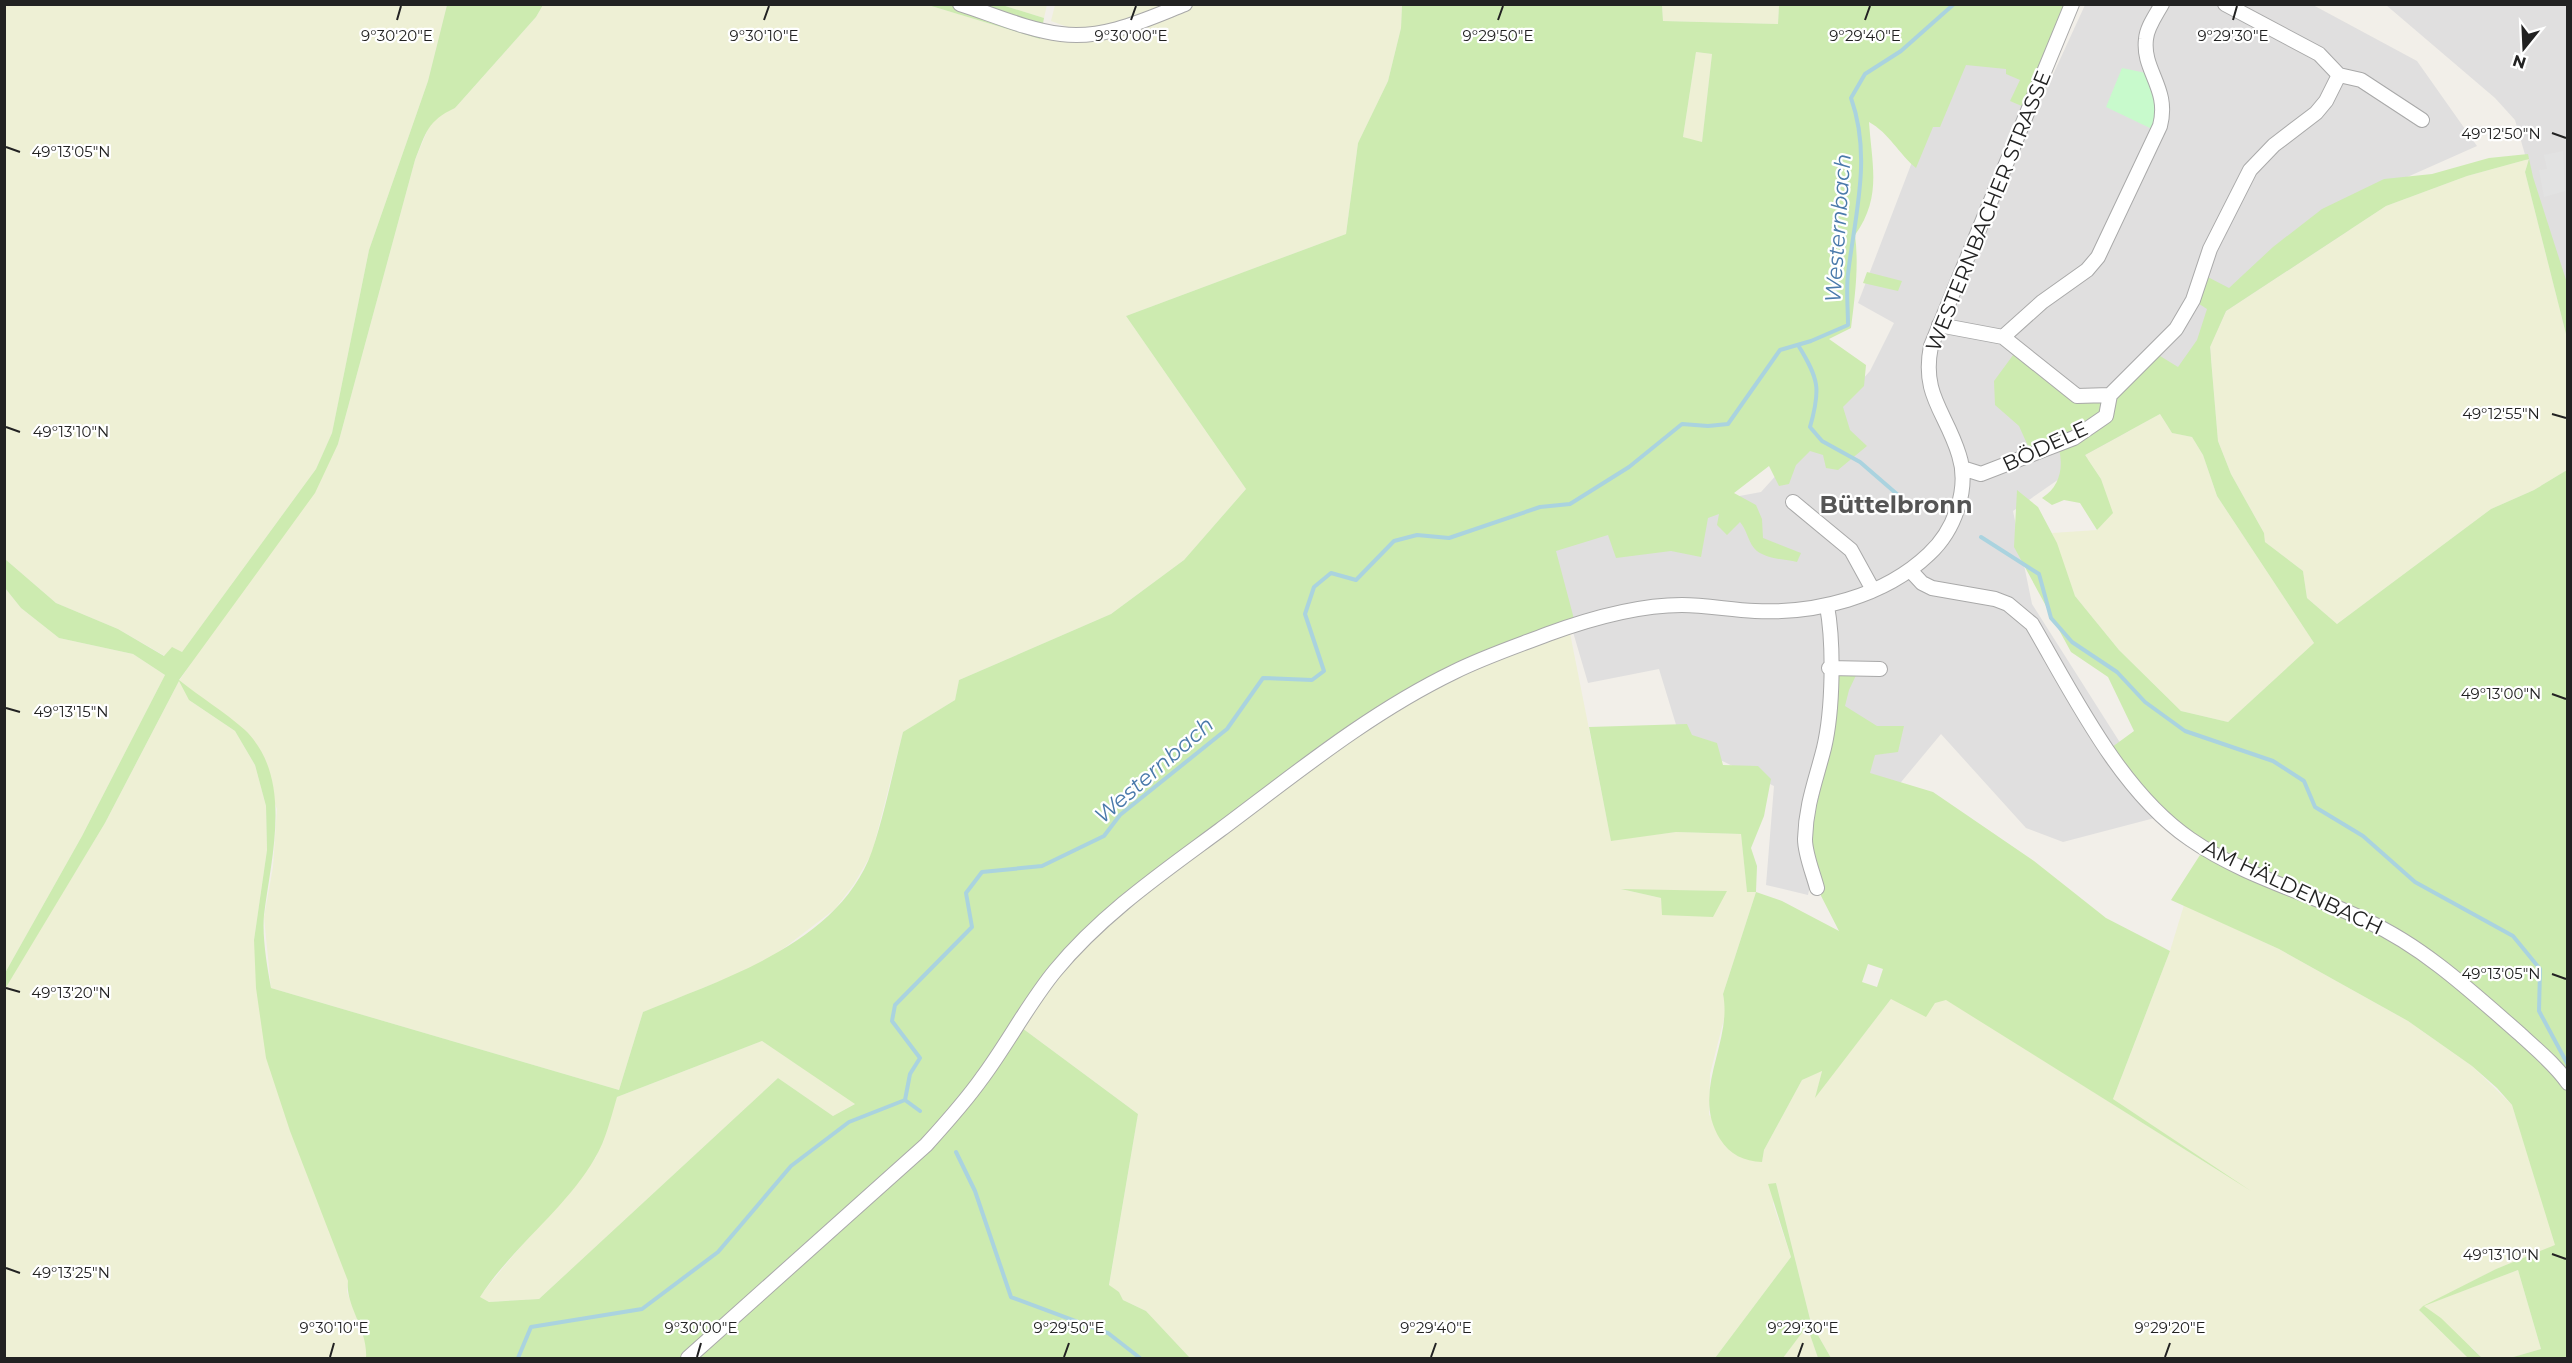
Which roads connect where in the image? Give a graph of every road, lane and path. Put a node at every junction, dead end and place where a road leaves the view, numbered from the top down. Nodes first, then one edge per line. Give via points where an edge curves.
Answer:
1 (960, 4) edge
2 (1185, 4) edge
3 (2072, 4) edge
4 (2162, 4) edge
5 (2225, 4) edge
6 (2339, 75) junction
7 (2422, 120) dead end
8 (1939, 325) junction
9 (2003, 336) junction
10 (2110, 395) junction
11 (1962, 468) junction
12 (1793, 502) dead end
13 (1910, 570) junction
14 (1873, 590) junction
15 (1827, 606) junction
16 (1829, 668) junction
17 (1880, 669) dead end
18 (1817, 888) dead end
19 (2568, 1083) edge
20 (688, 1359) edge

1 - 2 street via 1062,34 1095,34
3 - 8 street, WESTERNBACHER STRASSE
4 - 9 street via 2146,40 2146,52 2164,112 2098,257
5 - 6 street via 2319,54
6 - 7 street via 2361,80
6 - 10 street via 2316,113 2274,145 2250,170 2210,249 2193,300 2176,328
8 - 9 street
8 - 11 street, WESTERNBACHER STRASSE via 1931,346 1928,377
9 - 10 street via 2077,396
10 - 11 street, BÖDELE via 2106,416 2074,438 1982,474
11 - 13 street, WESTERNBACHER STRASSE via 1959,503 1944,537
12 - 14 street via 1842,539
13 - 14 street, WESTERNBACHER STRASSE
13 - 19 street, AM HÄLDENBACH via 1927,586 1995,598 2020,612 2032,624 2114,758 2168,822 2229,861 2391,933 2488,1007 2545,1057
14 - 15 street, WESTERNBACHER STRASSE
15 - 16 street
15 - 20 street, WESTERNBACHER STRASSE via 1783,611 1658,607 1554,632 1454,672 1326,750 1120,905 1054,972 983,1078 926,1145
16 - 17 street
16 - 18 street via 1824,748 1811,787 1805,841

